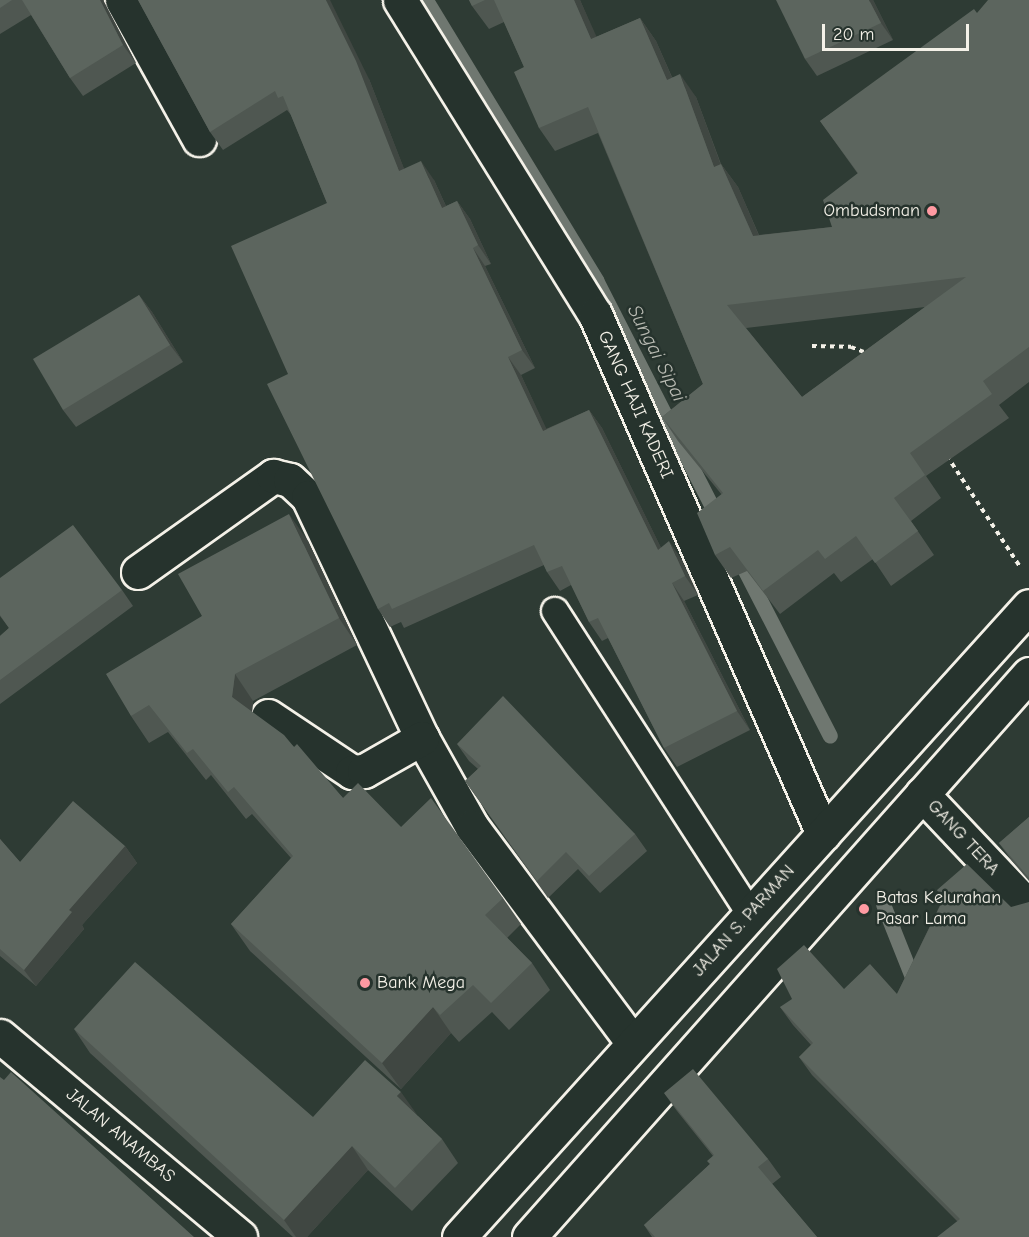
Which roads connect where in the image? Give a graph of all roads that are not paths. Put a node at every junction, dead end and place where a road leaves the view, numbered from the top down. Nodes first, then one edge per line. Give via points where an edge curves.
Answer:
1 (122, 0) edge
2 (400, 0) edge
3 (199, 139) edge
4 (138, 572) dead end
5 (1029, 606) edge
6 (555, 611) dead end
7 (1029, 674) edge
8 (268, 716) dead end
9 (924, 722) junction
10 (422, 738) junction
11 (958, 753) junction
12 (922, 794) junction
13 (823, 834) junction
14 (1029, 908) edge
15 (750, 914) junction
16 (0, 1036) edge
17 (633, 1044) junction
18 (240, 1237) edge
19 (459, 1237) edge
20 (530, 1237) edge

1 - 3 main road
2 - 13 main road, GANG HAJI KADERI via 595,314
4 - 10 main road via 273,477 290,480 308,497
5 - 9 main road, JALAN S. PARMAN
6 - 15 lane
7 - 11 main road
8 - 10 main road via 352,772 364,771
9 - 11 main road
9 - 13 main road, JALAN S. PARMAN
10 - 17 main road via 472,826
11 - 12 main road
12 - 14 main road, GANG TERA
12 - 20 main road
13 - 15 main road, JALAN S. PARMAN
15 - 17 main road, JALAN S. PARMAN
16 - 18 main road, JALAN ANAMBAS
17 - 19 main road, JALAN S. PARMAN

